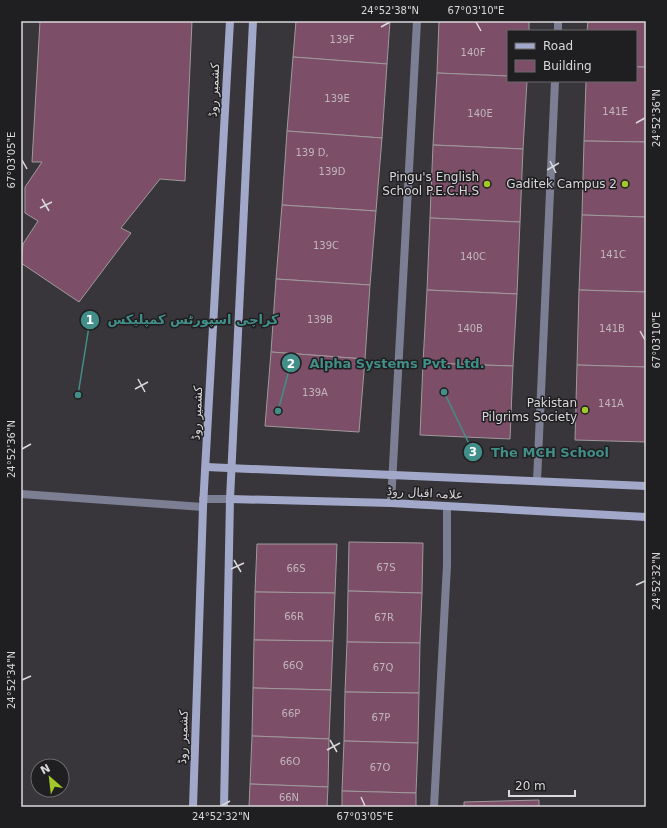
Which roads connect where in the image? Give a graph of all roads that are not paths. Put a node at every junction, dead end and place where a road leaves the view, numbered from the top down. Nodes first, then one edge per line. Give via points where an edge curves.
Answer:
1 (230, 21) edge
2 (253, 21) edge
3 (417, 21) edge
4 (555, 82) edge
5 (206, 467) junction
6 (232, 468) junction
7 (392, 476) junction
8 (537, 482) junction
9 (646, 486) edge
10 (21, 494) edge
11 (230, 499) junction
12 (203, 503) junction
13 (392, 503) junction
14 (447, 506) junction
15 (646, 517) edge
16 (193, 807) edge
17 (224, 807) edge
18 (434, 807) edge

1 - 5 main road, کشمیر روڈ
2 - 6 main road
3 - 7 street
4 - 8 street
5 - 6 main road, علامہ اقبال روڈ
5 - 12 main road, کشمیر روڈ
6 - 7 main road, علامہ اقبال روڈ
6 - 11 main road
7 - 8 main road, علامہ اقبال روڈ
7 - 13 street
8 - 9 main road, علامہ اقبال روڈ
10 - 12 street, علامہ اقبال روڈ
11 - 12 street, علامہ اقبال روڈ
11 - 13 main road, علامہ اقبال روڈ
11 - 17 main road
12 - 16 main road, کشمیر روڈ
13 - 14 main road, علامہ اقبال روڈ
14 - 15 main road, علامہ اقبال روڈ
14 - 18 street via 447,565

